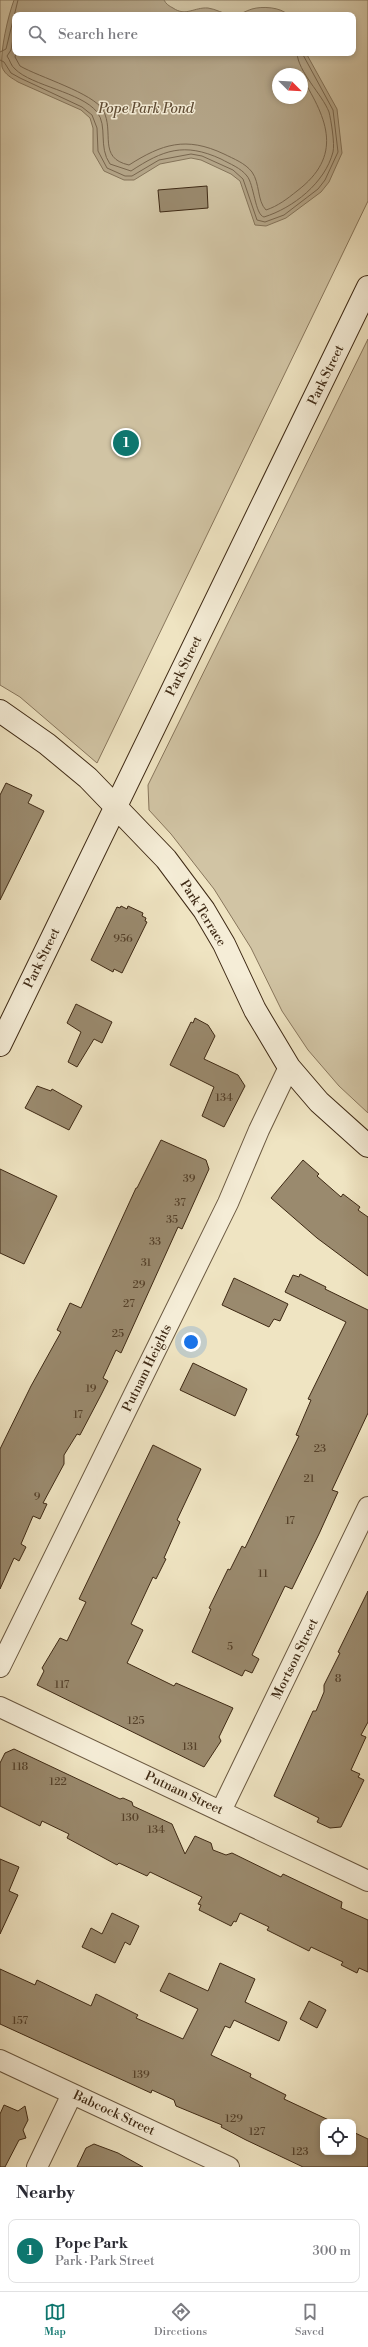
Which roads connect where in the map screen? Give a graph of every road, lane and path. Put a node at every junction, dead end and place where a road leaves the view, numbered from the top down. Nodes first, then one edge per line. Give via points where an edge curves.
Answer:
1 (368, 287) edge
2 (0, 711) edge
3 (116, 807) junction
4 (0, 1045) edge
5 (289, 1067) junction
6 (368, 1146) edge
7 (368, 1507) edge
8 (0, 1667) edge
9 (0, 1706) edge
10 (221, 1811) junction
11 (368, 1881) edge
12 (0, 2060) edge
13 (72, 2094) junction
14 (37, 2167) edge
15 (229, 2167) edge

1 - 3 main road, Park Street
2 - 3 main road, Park Terrace via 47,744 82,773
3 - 4 main road, Park Street
3 - 5 main road, Park Terrace via 166,859 204,910 224,944 255,1010
5 - 6 main road, Park Terrace via 319,1102
5 - 8 street, Putnam Heights via 228,1203
7 - 10 street, Mortson Street
9 - 10 street, Putnam Street
10 - 11 street, Putnam Street
12 - 13 street, Babcock Street
13 - 14 street
13 - 15 street, Babcock Street

